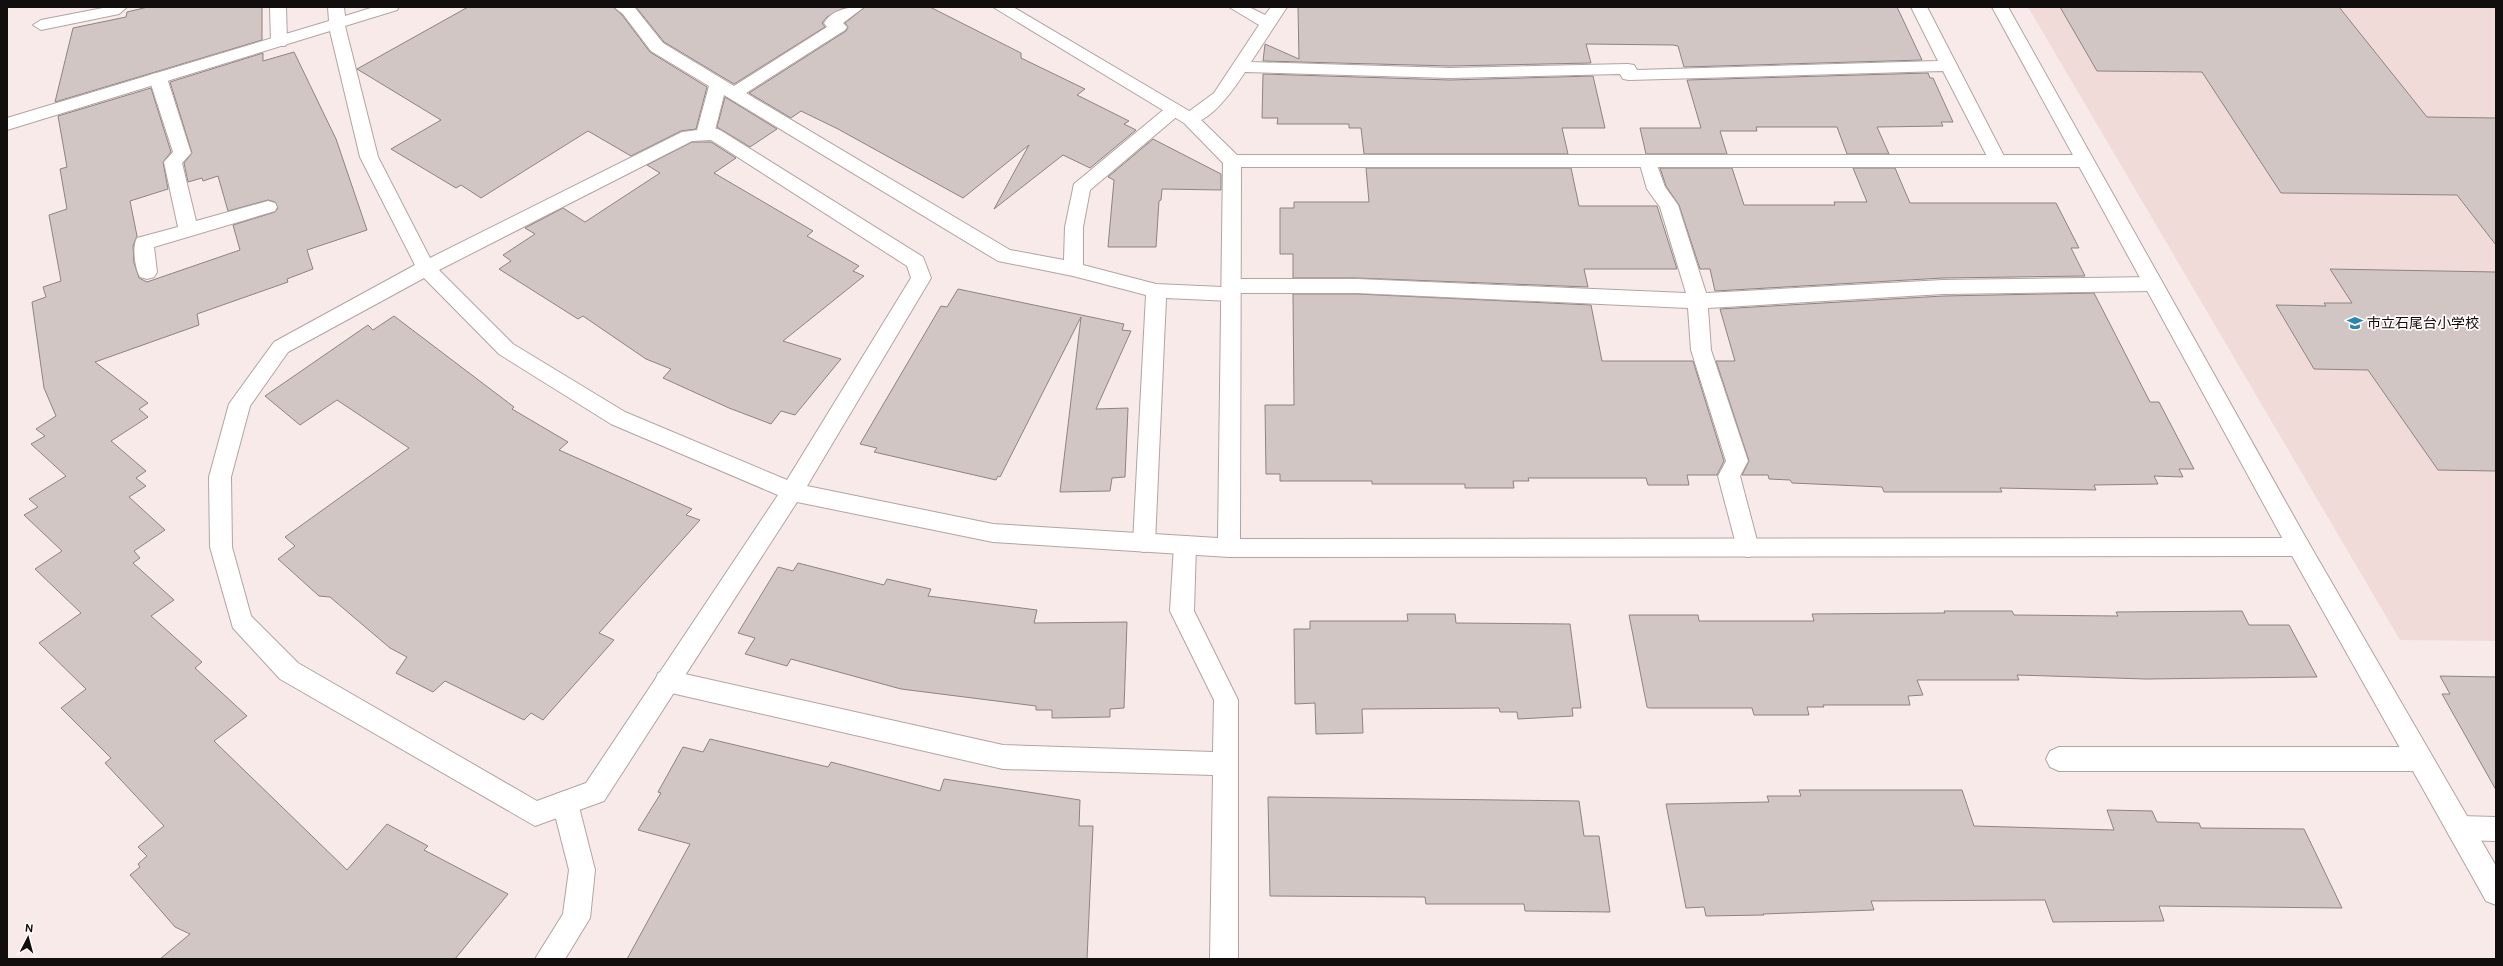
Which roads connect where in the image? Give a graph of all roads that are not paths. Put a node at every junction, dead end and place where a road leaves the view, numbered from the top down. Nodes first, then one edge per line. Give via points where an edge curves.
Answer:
1 (118, 7) edge
2 (278, 7) edge
3 (391, 7) edge
4 (622, 7) edge
5 (856, 7) edge
6 (1001, 7) edge
7 (1237, 7) edge
8 (1279, 7) edge
9 (1919, 7) edge
10 (2000, 7) edge
11 (336, 16) edge
12 (1268, 23) junction
13 (40, 26) dead end
14 (279, 42) junction
15 (1949, 66) junction
16 (1240, 67) junction
17 (158, 78) junction
18 (726, 90) junction
19 (1174, 110) junction
20 (1190, 119) junction
21 (7, 124) edge
22 (705, 134) junction
23 (1232, 161) junction
24 (1648, 161) junction
25 (2085, 161) junction
26 (1998, 162) junction
27 (268, 207) dead end
28 (188, 229) junction
29 (426, 268) junction
30 (1074, 269) junction
31 (147, 272) dead end
32 (2153, 284) junction
33 (1156, 290) junction
34 (1231, 290) junction
35 (1698, 301) junction
36 (792, 492) junction
37 (1144, 543) junction
38 (1185, 545) junction
39 (2299, 547) junction
40 (1229, 548) junction
41 (1748, 548) junction
42 (668, 682) junction
43 (2058, 759) dead end
44 (2420, 759) junction
45 (1226, 764) junction
46 (565, 803) junction
47 (2459, 828) junction
48 (2496, 829) edge
49 (2496, 892) edge
50 (549, 959) edge
51 (1224, 959) edge

1 - 13 street via 113,11
2 - 14 street
3 - 11 street
4 - 18 street via 629,11 657,47
5 - 18 street via 832,23 839,27
6 - 19 street
7 - 12 street
8 - 12 street
9 - 15 street
10 - 25 street
11 - 14 street
11 - 29 street via 369,157
12 - 16 street
14 - 17 street
15 - 16 street via 1629,75 1628,69 1450,73
15 - 26 street
16 - 20 street via 1220,97
17 - 21 street
17 - 28 street via 182,154 173,162
18 - 22 street
18 - 30 street via 1005,256
19 - 20 street
19 - 30 street via 1081,188 1074,227
20 - 23 street
22 - 29 street via 688,136
22 - 36 street via 714,134 916,262 921,278
23 - 24 street
23 - 34 street
24 - 26 street
24 - 35 street via 1656,189 1669,205
25 - 26 street
25 - 32 street
27 - 28 street
28 - 31 street via 144,243
29 - 36 street via 506,348 618,418
29 - 46 street via 280,347 240,404 220,477 221,547 241,621 289,671 535,814
30 - 33 street
32 - 35 street via 1943,287
32 - 39 street
33 - 34 street
33 - 37 street
34 - 35 street via 1358,286
34 - 40 street
35 - 41 street via 1701,350 1737,461 1730,476
36 - 37 street via 993,533
36 - 42 street
37 - 38 street
38 - 40 street
38 - 45 street via 1182,610 1226,700
39 - 41 street
39 - 44 street
40 - 41 street
42 - 45 street via 1003,757
42 - 46 street via 595,792
43 - 44 street
44 - 47 street
45 - 51 street
46 - 50 street via 582,870 576,918
47 - 48 street
47 - 49 street

